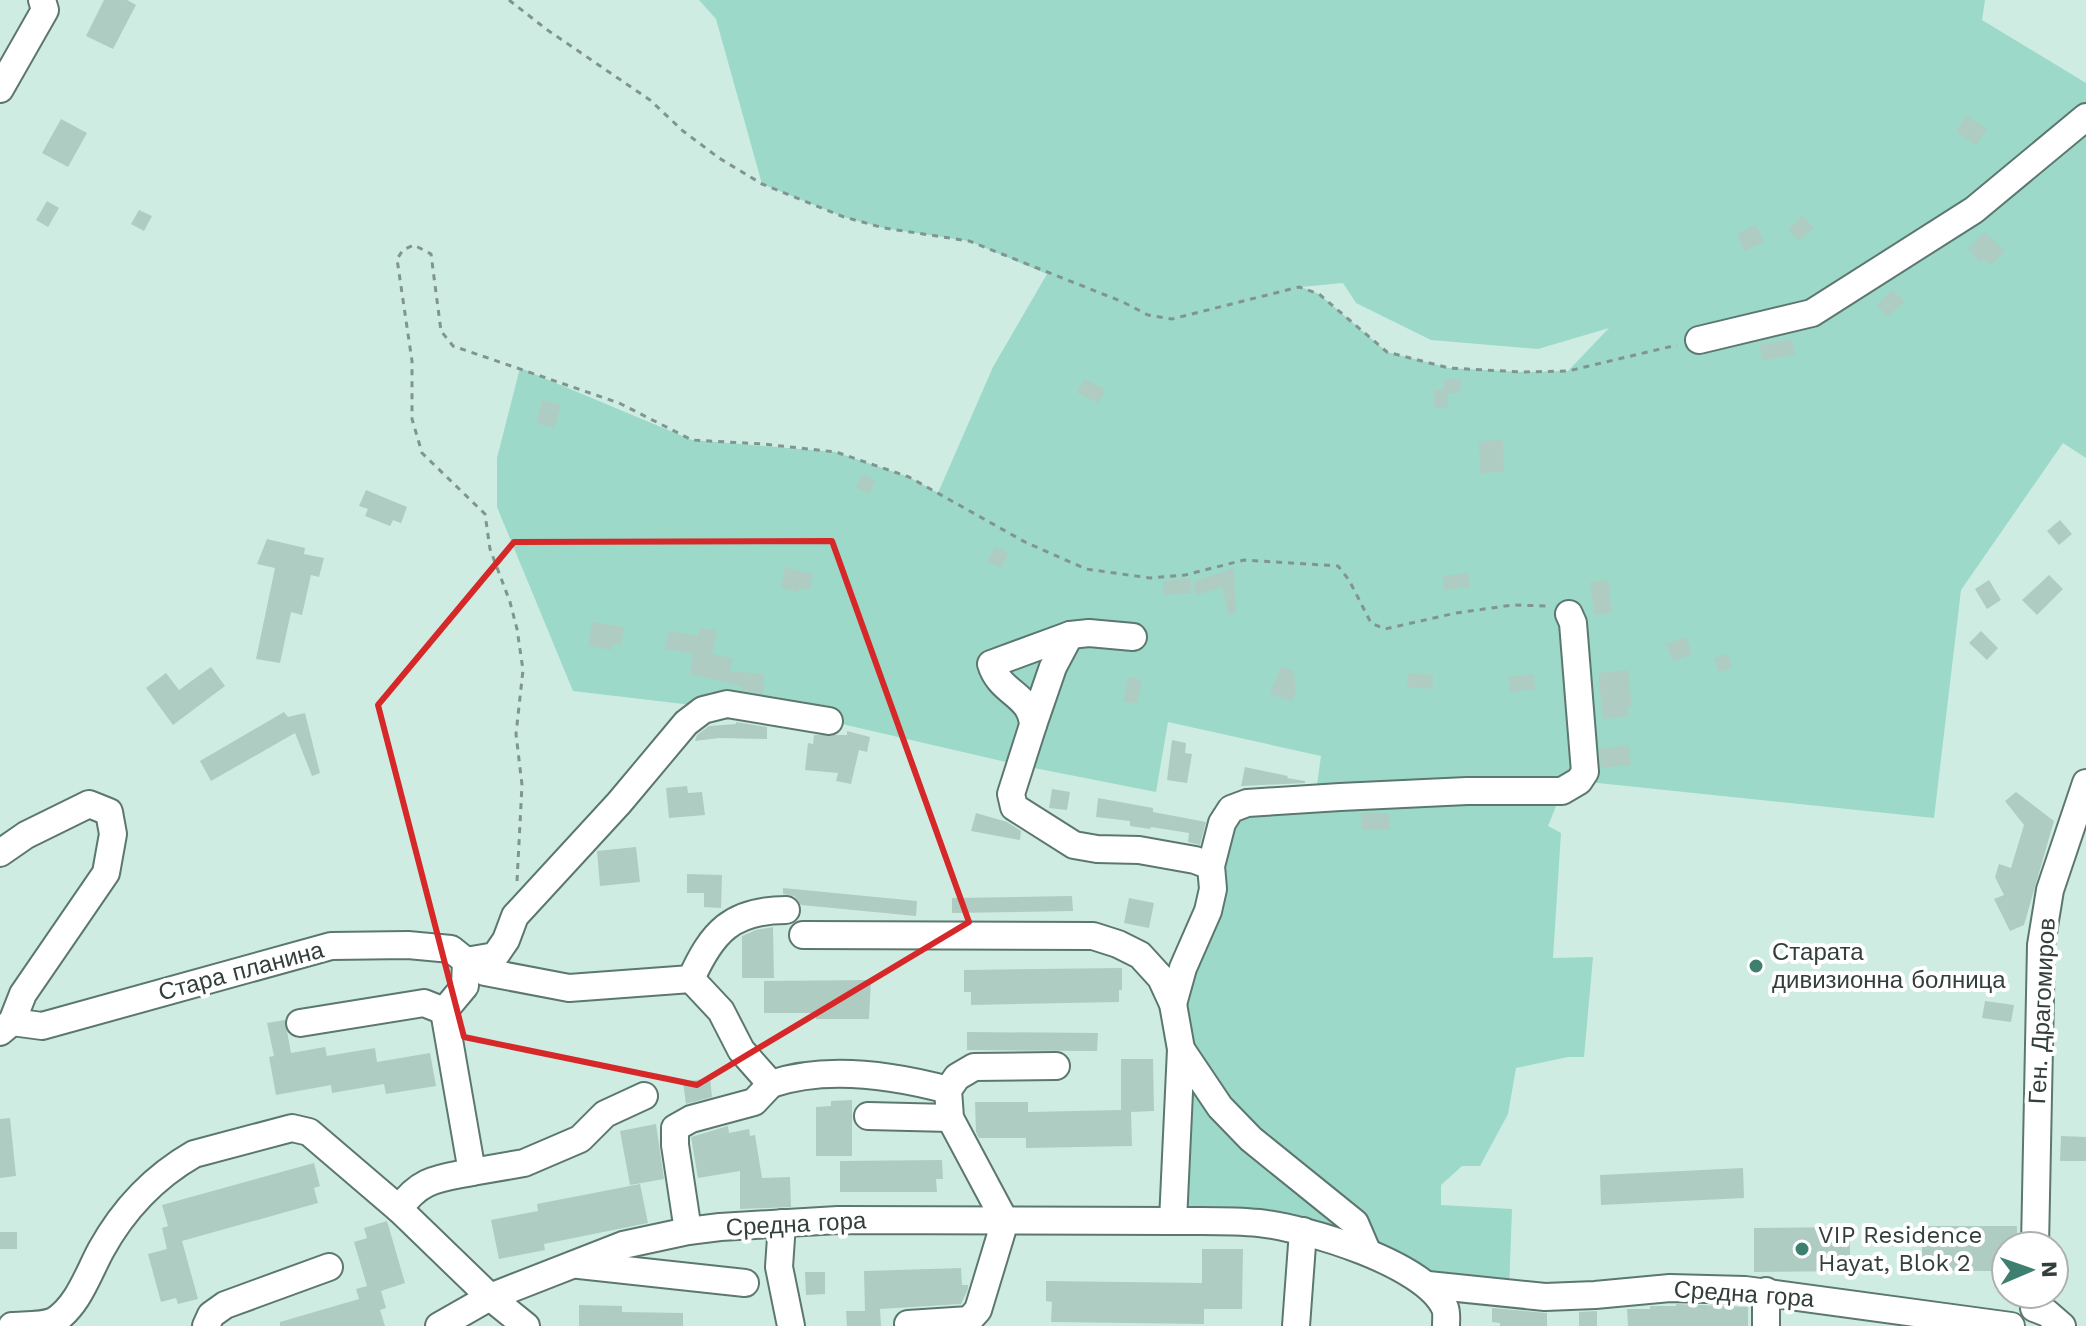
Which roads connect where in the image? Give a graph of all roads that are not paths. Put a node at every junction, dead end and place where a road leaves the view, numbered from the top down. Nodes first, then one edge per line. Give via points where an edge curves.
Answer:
1 (42, 0) edge
2 (0, 89) edge
3 (2086, 117) edge
4 (1699, 340) road end
5 (1569, 614) road end
6 (1070, 635) junction
7 (1133, 637) dead end
8 (829, 721) dead end
9 (1033, 725) junction
10 (2086, 783) edge
11 (0, 853) edge
12 (1211, 866) junction
13 (786, 910) dead end
14 (803, 935) dead end
15 (466, 961) junction
16 (691, 979) junction
17 (1173, 1004) junction
18 (444, 1011) junction
19 (300, 1023) dead end
20 (6, 1027) edge
21 (1181, 1049) junction
22 (1056, 1066) dead end
23 (771, 1084) junction
24 (948, 1090) junction
25 (644, 1096) dead end
26 (868, 1116) dead end
27 (950, 1118) junction
28 (472, 1172) junction
29 (399, 1209) junction
30 (1005, 1221) junction
31 (1173, 1221) junction
32 (782, 1223) junction
33 (2035, 1230) edge
34 (688, 1231) junction
35 (1303, 1231) junction
36 (1367, 1251) junction
37 (576, 1265) junction
38 (329, 1267) dead end
39 (745, 1283) dead end
40 (1428, 1285) junction
41 (1766, 1291) junction
42 (490, 1297) junction
43 (2037, 1310) edge
44 (1449, 1320) edge
45 (1938, 1321) edge
46 (908, 1324) dead end
47 (12, 1326) edge
48 (206, 1326) edge
49 (439, 1326) edge
50 (526, 1326) edge
51 (791, 1326) edge
52 (1296, 1326) edge
53 (1766, 1326) edge
54 (2011, 1326) edge
55 (2062, 1326) edge

1 - 2 street via 45,10
3 - 4 street via 1974,210 1812,313
5 - 12 street via 1585,772 1579,781 1562,791 1247,803 1231,809 1222,823
6 - 7 street
6 - 9 street
6 - 9 street via 991,664 996,679 1028,705
8 - 15 street via 727,704 703,710 515,916 495,956
9 - 12 street via 1011,794 1014,807 1074,845 1139,850
10 - 33 street, Ген. Драгомиров via 2050,890 2041,945
11 - 20 street via 89,804 109,812 113,834 106,873
12 - 17 street via 1208,911
13 - 16 street via 761,910 724,927 705,948
14 - 17 street via 1093,936 1140,955 1161,978
15 - 16 street, Стара планина via 485,972 569,988
15 - 18 street via 465,986
15 - 20 street, Стара планина via 451,949 331,946 42,1026
16 - 23 street via 721,1011 741,1050
17 - 21 street
18 - 19 street via 424,1003
18 - 28 street
21 - 31 street
21 - 36 street via 1220,1107 1251,1139 1355,1223
22 - 24 street via 974,1067
23 - 24 street via 815,1073
23 - 34 street via 754,1102 675,1128
24 - 27 street
25 - 28 street via 605,1114 580,1139 524,1163
26 - 27 street
27 - 30 street
28 - 29 street via 429,1181 412,1191
29 - 42 street
29 - 47 street via 309,1132 292,1128 194,1154 138,1196 65,1313 50,1324
30 - 31 street, Средна гора
30 - 32 street, Средна гора
30 - 46 street via 978,1310 969,1320
31 - 35 street, Средна гора via 1259,1223
32 - 34 street, Средна гора
32 - 51 street via 779,1267
34 - 37 street, Средна гора via 623,1245
35 - 36 street, Средна гора
35 - 52 street
36 - 40 street, Средна гора
37 - 39 street
37 - 42 street, Средна гора
38 - 48 street via 225,1305
40 - 41 street, Средна гора via 1545,1297 1670,1288
40 - 44 street
41 - 45 street, Средна гора
41 - 53 street
42 - 49 street, Средна гора
42 - 50 street
43 - 55 street
45 - 54 street, Средна гора

